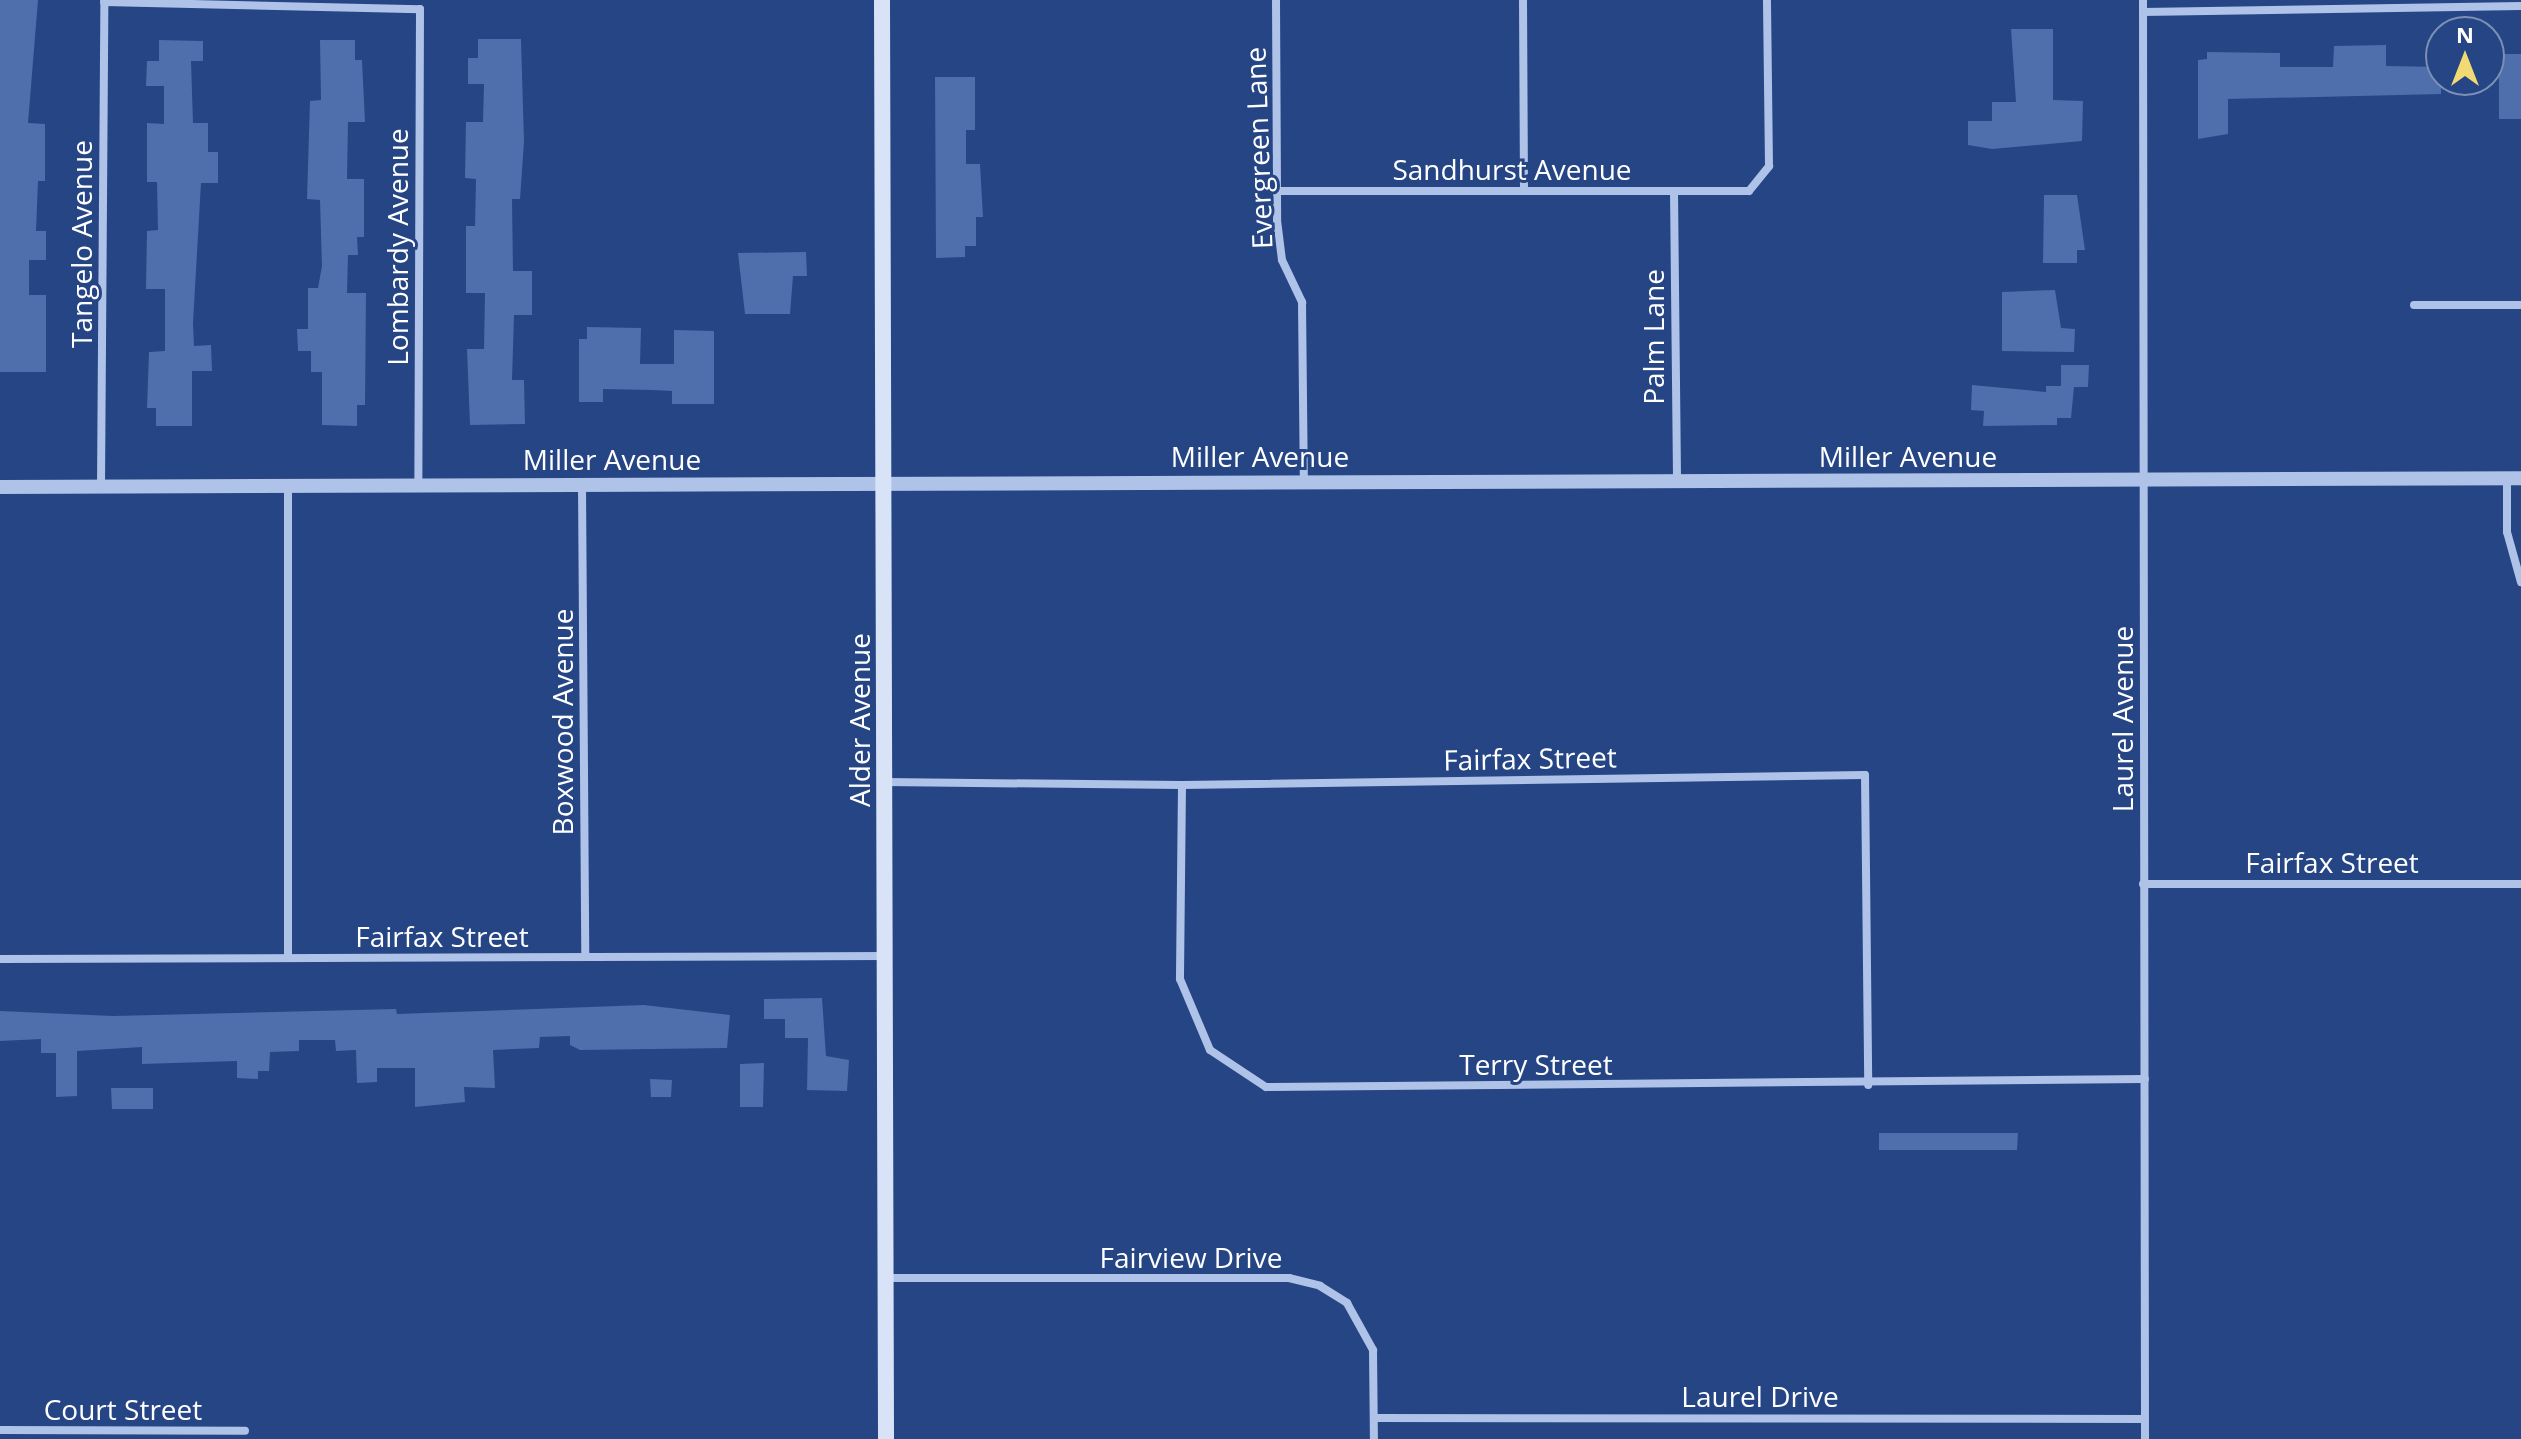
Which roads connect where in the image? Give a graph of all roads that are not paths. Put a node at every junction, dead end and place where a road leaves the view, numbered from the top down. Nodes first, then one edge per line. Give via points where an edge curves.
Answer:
1 (882, 0) edge
2 (1276, 0) edge
3 (1523, 0) edge
4 (1767, 0) edge
5 (2143, 0) edge
6 (104, 2) edge
7 (2521, 6) edge
8 (2143, 12) junction
9 (1276, 191) junction
10 (1524, 191) junction
11 (1674, 191) junction
12 (2414, 305) dead end
13 (2521, 305) edge
14 (2514, 478) edge
15 (1304, 482) junction
16 (1677, 482) junction
17 (2146, 482) junction
18 (884, 484) junction
19 (582, 485) junction
20 (288, 486) junction
21 (418, 486) junction
22 (0, 487) edge
23 (101, 487) junction
24 (2521, 582) edge
25 (885, 782) junction
26 (1182, 785) junction
27 (2143, 884) junction
28 (2521, 884) edge
29 (885, 956) junction
30 (585, 957) junction
31 (288, 958) junction
32 (0, 959) edge
33 (2145, 1079) junction
34 (1868, 1085) junction
35 (886, 1278) junction
36 (1375, 1418) junction
37 (2145, 1419) junction
38 (0, 1430) edge
39 (245, 1431) dead end
40 (886, 1439) edge
41 (1374, 1439) edge
42 (2145, 1439) edge

1 - 18 main road, Alder Avenue
2 - 9 street, Evergreen Lane
3 - 10 street
4 - 11 street, Sandhurst Avenue via 1769,166 1749,191
5 - 8 street, Laurel Avenue
6 - 21 street, Lombardy Avenue via 420,9
6 - 23 street, Tangelo Avenue
7 - 8 street
8 - 17 street, Laurel Avenue
9 - 10 street, Sandhurst Avenue
9 - 15 street, Evergreen Lane via 1282,260 1302,302
10 - 11 street, Sandhurst Avenue
11 - 16 street, Palm Lane
12 - 13 street
14 - 17 street, Miller Avenue
14 - 24 street via 2507,532
15 - 16 street, Miller Avenue
15 - 18 street, Miller Avenue
16 - 17 street, Miller Avenue
17 - 27 street, Laurel Avenue
18 - 19 street, Miller Avenue
18 - 25 main road, Alder Avenue
19 - 21 street, Miller Avenue
19 - 30 street, Boxwood Avenue
20 - 21 street, Miller Avenue
20 - 23 street, Miller Avenue
20 - 31 street
22 - 23 street, Miller Avenue
25 - 26 street, Fairfax Street
25 - 29 main road, Alder Avenue
26 - 34 street, Terry Street via 1180,979 1210,1050 1266,1087
26 - 34 street, Fairfax Street via 1865,775
27 - 28 street, Fairfax Street
27 - 33 street, Laurel Avenue
29 - 30 street, Fairfax Street
29 - 35 main road, Alder Avenue
30 - 31 street, Fairfax Street
31 - 32 street, Fairfax Street
33 - 34 street, Terry Street
33 - 37 street, Laurel Avenue
35 - 36 street, Fairview Drive via 1289,1278 1320,1286 1347,1303 1373,1350
35 - 40 main road, Alder Avenue
36 - 37 street, Laurel Drive
36 - 41 street, Fairview Drive
37 - 42 street, Laurel Avenue
38 - 39 street, Court Street

